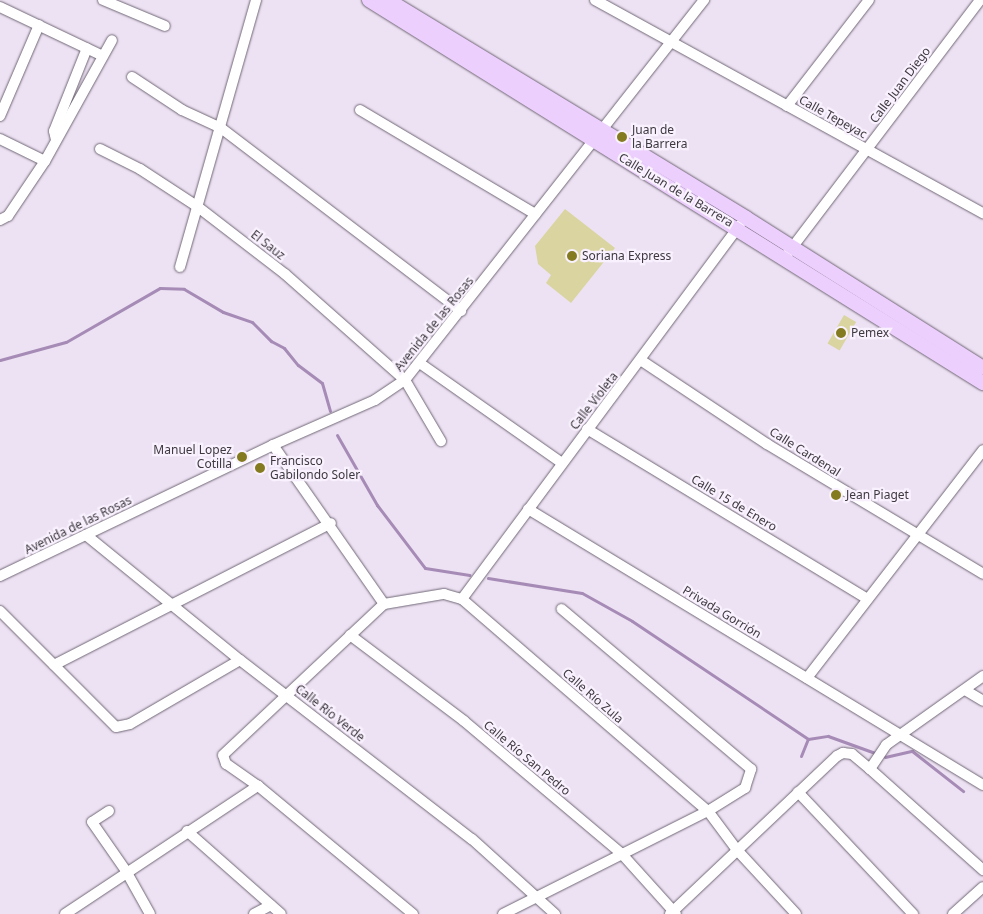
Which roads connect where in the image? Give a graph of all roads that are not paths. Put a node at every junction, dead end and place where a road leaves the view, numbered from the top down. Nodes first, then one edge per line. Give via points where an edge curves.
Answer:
1 (103, 0) edge
2 (256, 0) edge
3 (369, 0) edge
4 (388, 0) edge
5 (595, 0) edge
6 (704, 0) edge
7 (869, 0) edge
8 (980, 0) edge
9 (0, 7) edge
10 (39, 25) junction
11 (165, 26) dead end
12 (112, 40) dead end
13 (671, 43) junction
14 (87, 48) junction
15 (103, 56) junction
16 (132, 77) dead end
17 (787, 106) junction
18 (360, 110) dead end
19 (0, 116) edge
20 (221, 128) junction
21 (597, 135) junction
22 (0, 139) edge
23 (56, 140) junction
24 (100, 149) dead end
25 (866, 149) junction
26 (45, 161) junction
27 (198, 207) junction
28 (982, 210) edge
29 (535, 214) junction
30 (1, 220) edge
31 (742, 223) junction
32 (788, 252) junction
33 (180, 267) dead end
34 (861, 298) junction
35 (461, 311) junction
36 (642, 361) junction
37 (421, 364) junction
38 (983, 368) edge
39 (406, 380) junction
40 (983, 382) edge
41 (587, 429) junction
42 (441, 441) dead end
43 (273, 445) junction
44 (983, 450) edge
45 (562, 464) junction
46 (528, 508) junction
47 (330, 523) junction
48 (86, 535) junction
49 (916, 536) junction
50 (983, 574) edge
51 (0, 576) edge
52 (868, 599) junction
53 (462, 600) junction
54 (384, 604) junction
55 (172, 605) junction
56 (562, 609) dead end
57 (0, 611) edge
58 (350, 635) junction
59 (240, 660) junction
60 (54, 665) junction
61 (983, 676) edge
62 (807, 678) junction
63 (964, 690) junction
64 (288, 696) junction
65 (983, 701) edge
66 (903, 735) junction
67 (870, 769) junction
68 (983, 785) edge
69 (258, 786) junction
70 (798, 792) junction
71 (109, 811) dead end
72 (708, 811) junction
73 (187, 831) junction
74 (737, 850) junction
75 (621, 853) junction
76 (983, 870) edge
77 (126, 871) junction
78 (983, 887) edge
79 (538, 896) junction
80 (271, 905) junction
81 (673, 913) edge
82 (65, 914) edge
83 (150, 914) edge
84 (254, 914) edge
85 (281, 914) edge
86 (414, 914) edge
87 (503, 914) edge
88 (555, 914) edge
89 (796, 914) edge
90 (913, 914) edge
91 (953, 914) edge

1 - 11 street
2 - 20 street
3 - 21 main road, Calle Juan de la Barrera
4 - 21 main road, Calle Juan de la Barrera
5 - 13 street, Calle Tepeyac
6 - 13 street, Avenida de las Rosas
7 - 17 street
8 - 25 street, Calle Juan Diego
9 - 10 street
10 - 14 street
10 - 19 street
12 - 15 street
13 - 17 street, Calle Tepeyac
13 - 21 street, Avenida de las Rosas
14 - 15 street
14 - 23 street via 54,131
15 - 23 street
16 - 20 street via 182,110
17 - 25 street, Calle Tepeyac
18 - 29 street
20 - 27 street
20 - 35 street
21 - 29 street, Avenida de las Rosas
21 - 31 main road, Calle Juan de la Barrera
22 - 26 street
23 - 26 street
24 - 27 street, El Sauz via 140,169
25 - 28 street, Calle Tepeyac
25 - 32 street, Calle Juan Diego
26 - 30 street via 8,216
27 - 33 street
27 - 39 street, El Sauz via 285,274
29 - 35 street, Avenida de las Rosas
31 - 32 main road, Calle Juan de la Barrera
31 - 36 street, Calle Violeta
32 - 34 main road, Calle Juan de la Barrera
34 - 38 main road, Calle Juan de la Barrera
34 - 40 main road, Calle Juan de la Barrera
35 - 37 street, Avenida de las Rosas
36 - 41 street, Calle Violeta
36 - 49 street, Calle Cardenal
37 - 39 street, Avenida de las Rosas
37 - 45 street
39 - 42 street, El Sauz
39 - 43 street, Avenida de las Rosas via 375,400
41 - 45 street, Calle Violeta
41 - 52 street, Calle 15 de Enero
43 - 47 street
43 - 48 street, Avenida de las Rosas
44 - 49 street
45 - 46 street, Calle Violeta
46 - 53 street, Calle Violeta
46 - 62 street, Privada Gorrión
47 - 54 street
47 - 55 street
48 - 51 street, Avenida de las Rosas
48 - 55 street, Calle Río Verde
49 - 50 street, Calle Cardenal
49 - 52 street
52 - 62 street
53 - 54 street via 444,594
53 - 72 street, Calle Río Zula
54 - 58 street
55 - 59 street, Calle Río Verde
55 - 60 street
56 - 72 street via 751,769 745,788
57 - 60 street
58 - 64 street
58 - 75 street, Calle Río San Pedro via 464,721
59 - 60 street via 123,727 108,722
59 - 64 street, Calle Río Verde
61 - 63 street
62 - 66 street, Privada Gorrión
63 - 65 street
63 - 66 street
64 - 69 street via 226,751 223,761
64 - 79 street, Calle Río Verde via 472,839
66 - 67 street via 880,752
66 - 68 street, Privada Gorrión
67 - 70 street via 847,752 836,756
67 - 76 street
69 - 73 street
69 - 86 street
70 - 74 street
70 - 90 street
71 - 77 street via 92,822
72 - 74 street, Calle Río Zula
72 - 75 street
73 - 77 street
73 - 80 street
74 - 81 street
74 - 89 street, Calle Río Zula
75 - 79 street
75 - 81 street, Calle Río San Pedro
77 - 82 street
77 - 83 street
78 - 91 street
79 - 87 street
79 - 88 street, Calle Río Verde
80 - 84 street
80 - 85 street

